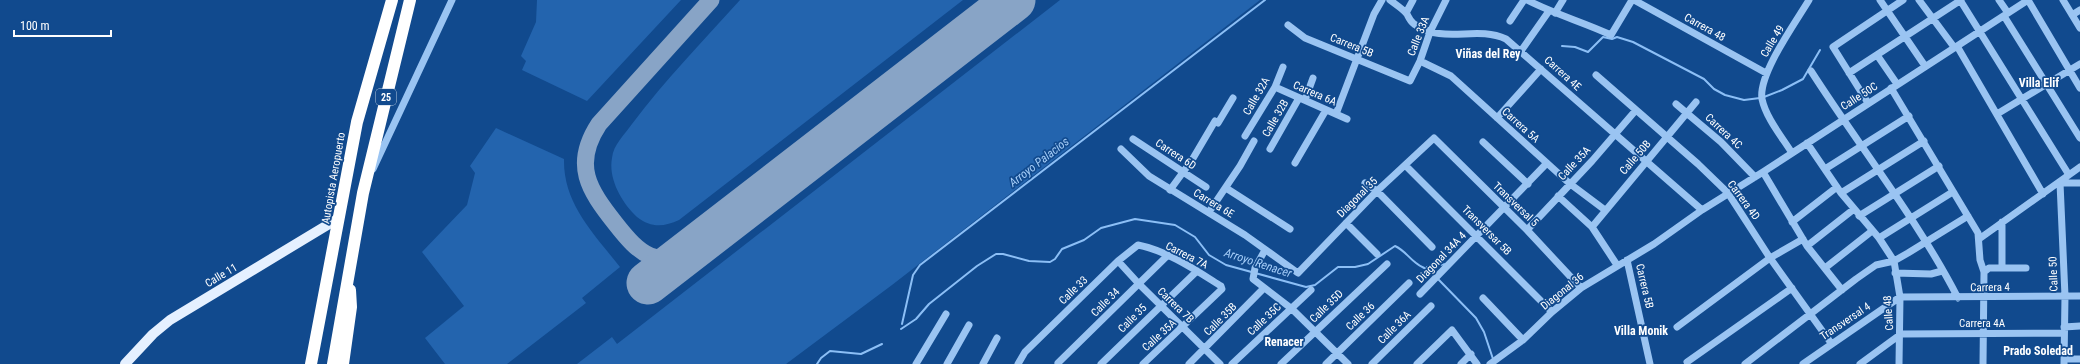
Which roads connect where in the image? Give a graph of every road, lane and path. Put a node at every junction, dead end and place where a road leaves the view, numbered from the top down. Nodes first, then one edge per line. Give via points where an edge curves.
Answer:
1 (392, 0) edge
2 (410, 0) edge
3 (452, 0) edge
4 (1382, 0) edge
5 (1390, 0) edge
6 (1413, 0) edge
7 (1446, 0) edge
8 (1525, 0) edge
9 (1563, 0) edge
10 (1633, 0) edge
11 (1809, 0) edge
12 (1880, 0) edge
13 (1903, 0) edge
14 (1919, 0) edge
15 (1961, 0) edge
16 (1999, 0) edge
17 (2028, 0) edge
18 (2063, 0) edge
19 (2080, 10) edge
20 (1552, 12) junction
21 (1888, 12) junction
22 (1406, 13) junction
23 (2006, 14) junction
24 (2072, 15) junction
25 (1933, 18) junction
26 (1510, 21) dead end
27 (1288, 25) dead end
28 (2080, 28) edge
29 (1980, 31) junction
30 (1430, 32) junction
31 (1907, 37) junction
32 (1956, 46) junction
33 (1521, 51) junction
34 (1877, 55) junction
35 (1357, 58) junction
36 (1420, 61) junction
37 (2080, 64) edge
38 (1283, 66) dead end
39 (1925, 66) junction
40 (1542, 69) junction
41 (2069, 70) junction
42 (1811, 71) dead end
43 (1766, 73) junction
44 (1849, 73) junction
45 (1596, 75) dead end
46 (1313, 78) dead end
47 (1410, 81) joint
48 (2046, 84) junction
49 (1275, 86) junction
50 (1894, 86) junction
51 (2080, 88) edge
52 (1233, 98) dead end
53 (2021, 98) junction
54 (1302, 99) junction
55 (1696, 102) dead end
56 (1868, 103) junction
57 (1676, 104) dead end
58 (1326, 110) junction
59 (1636, 110) junction
60 (1687, 112) junction
61 (1336, 114) junction
62 (1996, 114) junction
63 (1909, 116) junction
64 (1497, 118) junction
65 (1842, 119) junction
66 (1347, 120) dead end
67 (1615, 133) junction
68 (1245, 136) dead end
69 (1667, 137) junction
70 (1434, 138) joint
71 (2080, 138) edge
72 (1133, 139) dead end
73 (1254, 140) dead end
74 (1924, 141) junction
75 (1483, 142) dead end
76 (1807, 143) junction
77 (1861, 146) junction
78 (1121, 149) dead end
79 (1270, 149) dead end
80 (1792, 153) junction
81 (1646, 161) junction
82 (1295, 163) dead end
83 (1547, 163) junction
84 (1406, 165) junction
85 (1939, 166) junction
86 (2080, 167) edge
87 (1825, 169) junction
88 (1878, 170) junction
89 (1184, 172) junction
90 (1763, 172) junction
91 (2069, 175) junction
92 (1755, 177) junction
93 (1365, 182) dead end
94 (1569, 183) junction
95 (2060, 183) junction
96 (2080, 183) edge
97 (1528, 184) junction
98 (1206, 187) dead end
99 (1226, 188) junction
100 (1170, 190) junction
101 (1839, 190) junction
102 (1377, 191) junction
103 (362, 193) junction
104 (1728, 193) junction
105 (1894, 193) junction
106 (1954, 193) junction
107 (2044, 194) junction
108 (1558, 196) junction
109 (1503, 208) junction
110 (1605, 210) junction
111 (1702, 210) junction
112 (1854, 210) junction
113 (1209, 212) junction
114 (1859, 216) junction
115 (1968, 216) junction
116 (339, 218) junction
117 (1909, 219) junction
118 (1792, 222) junction
119 (2002, 222) junction
120 (1346, 223) junction
121 (1592, 227) junction
122 (1290, 229) dead end
123 (1527, 230) junction
124 (1872, 231) junction
125 (1476, 235) junction
126 (1879, 238) junction
127 (1803, 239) junction
128 (1979, 239) junction
129 (1925, 242) junction
130 (1654, 244) joint
131 (1138, 245) joint
132 (1807, 246) junction
133 (1432, 247) dead end
134 (1265, 250) junction
135 (1378, 254) dead end
136 (1167, 256) junction
137 (1770, 258) junction
138 (1627, 260) junction
139 (1118, 261) junction
140 (1894, 261) junction
141 (1386, 264) dead end
142 (1617, 265) junction
143 (349, 267) junction
144 (1825, 268) junction
145 (2002, 268) junction
146 (2026, 268) dead end
147 (1197, 271) junction
148 (1942, 271) junction
149 (1984, 272) junction
150 (1298, 273) joint
151 (1895, 273) junction
152 (1139, 284) junction
153 (1409, 284) dead end
154 (1264, 288) junction
155 (1581, 288) junction
156 (1792, 288) junction
157 (1222, 289) joint
158 (1311, 290) dead end
159 (1842, 290) junction
160 (1420, 294) dead end
161 (2065, 296) junction
162 (2080, 296) edge
163 (1900, 297) junction
164 (1483, 298) dead end
165 (1958, 298) junction
166 (1984, 298) junction
167 (1160, 305) junction
168 (1431, 306) dead end
169 (1292, 309) junction
170 (1552, 312) junction
171 (1811, 313) junction
172 (946, 314) dead end
173 (969, 325) dead end
174 (2080, 326) edge
175 (1184, 327) junction
176 (1677, 327) dead end
177 (2064, 330) junction
178 (1316, 331) junction
179 (1901, 334) junction
180 (1984, 334) junction
181 (997, 338) dead end
182 (1523, 340) junction
183 (1831, 344) junction
184 (346, 347) junction
185 (1205, 348) junction
186 (1337, 353) junction
187 (1471, 354) junction
188 (312, 358) edge
189 (2080, 358) edge
190 (2064, 361) edge
191 (1687, 362) dead end
192 (1058, 363) dead end
193 (125, 364) edge
194 (306, 364) edge
195 (333, 364) edge
196 (343, 364) edge
197 (346, 364) edge
198 (916, 364) edge
199 (947, 364) edge
200 (983, 364) edge
201 (1018, 364) edge
202 (1101, 364) edge
203 (1143, 364) edge
204 (1189, 364) edge
205 (1220, 364) edge
206 (1232, 364) edge
207 (1281, 364) edge
208 (1326, 364) edge
209 (1348, 364) edge
210 (1372, 364) edge
211 (1417, 364) edge
212 (1461, 364) edge
213 (1477, 364) edge
214 (1490, 364) edge
215 (1650, 364) edge
216 (1745, 364) edge
217 (1803, 364) edge
218 (1860, 364) edge
219 (1899, 364) edge
220 (1983, 364) edge

1 - 116 highway, Autopista Aeropuerto / 25 via 357,122
2 - 103 highway, 25
3 - 103 street
4 - 35 street
5 - 22 street, Carrera 4E
6 - 22 street
7 - 30 street, Calle 33A
8 - 20 street
8 - 26 street
9 - 20 street
10 - 20 street via 1611,35 1582,21
10 - 43 street, Carrera 48
11 - 43 street, Calle 49
12 - 21 street
13 - 21 street
14 - 25 street
15 - 25 street
15 - 29 street
16 - 23 street
17 - 23 street, Calle 50C
17 - 41 street
18 - 24 street
19 - 24 street
20 - 33 street
21 - 31 street
21 - 44 street via 1832,47
22 - 30 street, Carrera 4E via 1414,24
23 - 29 street, Calle 50C
23 - 48 street
24 - 28 street
25 - 31 street
25 - 32 street
27 - 35 street, Carrera 5B via 1305,38
29 - 32 street, Calle 50C
29 - 53 street
30 - 33 street, Carrera 4E via 1455,36 1492,34 1506,39
30 - 36 street, Calle 33A
31 - 34 street
31 - 39 street
32 - 39 street, Calle 50C
32 - 62 street
33 - 40 street, Carrera 4E
34 - 44 street
34 - 50 street
35 - 47 street, Carrera 5B
35 - 61 street
36 - 47 street, Calle 33A
36 - 64 street, Carrera 5A via 1451,76
37 - 41 street
38 - 49 street, Calle 32A
39 - 50 street, Calle 50C
40 - 64 street
40 - 67 street, Carrera 4E
41 - 48 street
41 - 51 street
42 - 65 street
43 - 80 street, Calle 49 via 1762,97 1771,120
44 - 56 street
45 - 59 street, Carrera 4D
46 - 54 street, Calle 32B
48 - 53 street
48 - 71 street
49 - 54 street, Carrera 6A
49 - 68 street, Calle 32A
50 - 56 street, Calle 50C
50 - 63 street
52 - 89 street
53 - 62 street
53 - 91 street
54 - 58 street, Carrera 6A
54 - 79 street, Calle 32B
55 - 60 street, Calle 50B
56 - 65 street, Calle 50C
57 - 60 street, Carrera 4C
58 - 61 street, Carrera 6A
58 - 82 street
59 - 67 street, Calle 35A
59 - 69 street, Carrera 4D
60 - 69 street, Calle 50B
60 - 92 street, Carrera 4C
61 - 66 street, Carrera 6A
62 - 107 street
63 - 74 street
63 - 77 street
64 - 83 street, Carrera 5A
65 - 76 street, Calle 50C
65 - 77 street
67 - 81 street, Carrera 4E
67 - 94 street, Calle 35A via 1592,161
69 - 81 street, Calle 50B
69 - 104 street, Carrera 4D
70 - 84 street, Diagonal 35
70 - 109 street, Transversal 5
72 - 89 street, Carrera 6D
73 - 99 street
74 - 85 street
74 - 88 street
75 - 97 street
76 - 80 street, Calle 50C
76 - 87 street
77 - 87 street
77 - 88 street
78 - 100 street, Carrera 6E via 1144,172
80 - 90 street, Calle 50C
81 - 110 street, Calle 50B
81 - 111 street, Carrera 4E
83 - 94 street, Carrera 5A
83 - 97 street, Diagonal 34A 4
84 - 102 street, Diagonal 35
84 - 125 street, Transversar 5B
85 - 105 street
85 - 106 street
86 - 91 street
87 - 101 street
88 - 101 street
88 - 105 street
89 - 98 street, Carrera 6D
89 - 100 street
90 - 92 street, Calle 50C
90 - 118 street
91 - 95 street
92 - 104 street, Calle 50C
93 - 102 street
94 - 108 street, Calle 35A
94 - 110 street, Carrera 5A
95 - 96 street
95 - 107 street
95 - 161 street, Calle 50
97 - 109 street, Diagonal 34A 4
99 - 113 street
99 - 122 street
100 - 113 street, Carrera 6E
101 - 112 street
101 - 118 street
102 - 120 street, Diagonal 35
102 - 133 street
103 - 143 highway, 25
104 - 111 street, Calle 50C
104 - 137 street, Carrera 4D
105 - 114 street
105 - 117 street
106 - 115 street
106 - 117 street
107 - 119 street
108 - 121 street
108 - 123 street, Calle 35A
109 - 123 street, Transversal 5
109 - 125 street, Diagonal 34A 4
110 - 121 street, Calle 50B
111 - 130 street, Calle 50C
112 - 114 street
112 - 132 street
113 - 134 street, Carrera 6E
114 - 124 street
115 - 128 street
115 - 129 street
116 - 188 highway, Autopista Aeropuerto / 25
116 - 193 main road, Calle 11 via 170,320
117 - 126 street
117 - 129 street
118 - 127 street
119 - 128 street
119 - 145 street
120 - 135 street
120 - 150 street, Diagonal 35
121 - 142 street
123 - 155 street, Transversal 5
124 - 126 street
124 - 144 street
125 - 160 street, Diagonal 34A 4
125 - 170 street, Transversar 5B
126 - 140 street
127 - 132 street
127 - 137 street
128 - 149 street via 1980,260
129 - 140 street
129 - 148 street
130 - 138 street, Diagonal 36
131 - 136 street, Carrera 7A
131 - 139 street, Calle 33
132 - 144 street
134 - 150 street, Carrera 6E
134 - 154 street via 1253,279
136 - 147 street, Carrera 7A
136 - 152 street, Calle 34
137 - 156 street, Carrera 4D
137 - 176 street
138 - 142 street, Diagonal 36
138 - 215 street, Carrera 5B
139 - 152 street, Carrera 7B
139 - 201 street, Calle 33 via 1025,352
140 - 151 street, Calle 48
140 - 159 street via 1876,265
141 - 178 street, Calle 35D
142 - 155 street, Diagonal 36
143 - 184 highway via 351,307
143 - 195 highway, 25
144 - 159 street
145 - 146 street
145 - 149 street via 1989,268
147 - 157 street, Carrera 7A via 1222,286
147 - 167 street, Calle 35
148 - 151 street via 1931,274
148 - 165 street
149 - 166 street
151 - 163 street, Calle 48
152 - 167 street, Carrera 7B
152 - 192 street, Calle 34
153 - 186 street, Calle 36
154 - 169 street
154 - 185 street, Calle 35B
155 - 170 street, Diagonal 36
156 - 171 street, Carrera 4D
156 - 191 street
157 - 175 street, Calle 35A
158 - 169 street, Calle 35C
159 - 171 street
161 - 162 street, Carrera 4
161 - 166 street, Carrera 4
161 - 177 street, Calle 50
163 - 165 street, Carrera 4
163 - 179 street, Calle 48
163 - 183 street, Transversal 4
164 - 182 street
165 - 166 street, Carrera 4
166 - 180 street
167 - 175 street, Carrera 7B
167 - 202 street, Calle 35
168 - 210 street, Calle 36A
169 - 178 street
169 - 206 street, Calle 35C
170 - 182 street, Diagonal 36
171 - 183 street, Carrera 4D
171 - 216 street
172 - 198 street
173 - 199 street
174 - 177 street, Carrera 4A
175 - 185 street, Carrera 7B
175 - 203 street, Calle 35A
177 - 180 street, Carrera 4A
177 - 190 street, Calle 50
178 - 186 street
178 - 207 street, Calle 35D
179 - 180 street, Carrera 4A
179 - 218 street
179 - 219 street, Calle 48
180 - 220 street
181 - 200 street
182 - 214 street, Diagonal 36
183 - 217 street, Transversal 4
184 - 196 highway
184 - 197 highway
185 - 204 street, Calle 35B
185 - 205 street, Carrera 7B
186 - 208 street, Calle 36
186 - 209 street
187 - 211 street via 1452,330
187 - 212 street
187 - 213 street
188 - 194 highway, Autopista Aeropuerto
189 - 190 street

